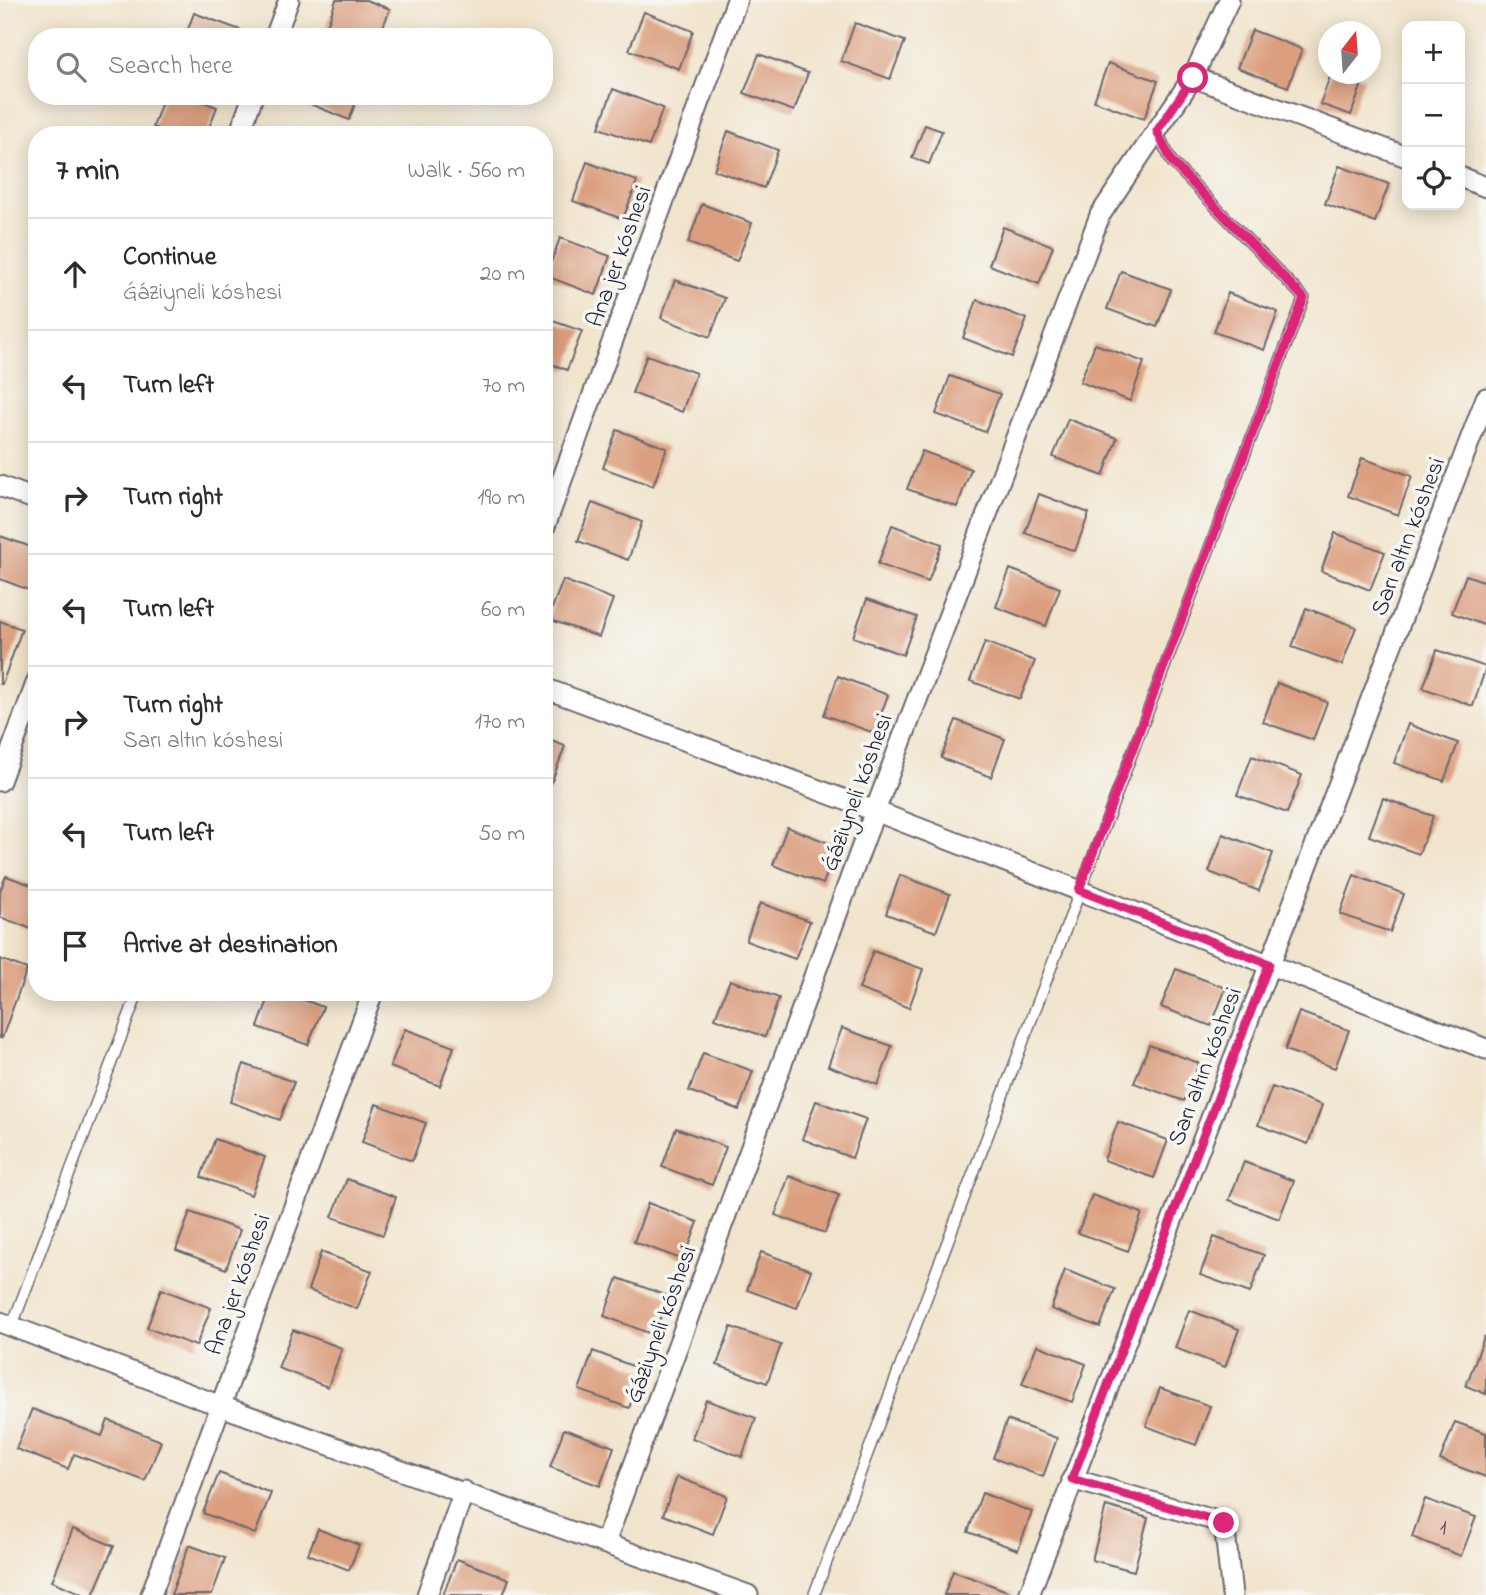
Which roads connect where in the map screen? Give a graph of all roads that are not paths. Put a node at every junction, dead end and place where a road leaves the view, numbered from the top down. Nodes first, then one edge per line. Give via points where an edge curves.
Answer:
1 (289, 0) edge
2 (737, 0) edge
3 (1229, 0) edge
4 (278, 28) edge
5 (1193, 78) junction
6 (250, 105) edge
7 (242, 126) edge
8 (1157, 131) junction
9 (1402, 156) edge
10 (1465, 179) edge
11 (1486, 187) edge
12 (1486, 398) edge
13 (0, 486) edge
14 (28, 497) edge
15 (553, 504) edge
16 (553, 691) edge
17 (28, 705) edge
18 (0, 781) edge
19 (875, 810) junction
20 (1079, 890) junction
21 (1269, 964) junction
22 (134, 1001) edge
23 (370, 1001) edge
24 (1486, 1049) edge
25 (6, 1324) edge
26 (218, 1405) junction
27 (1072, 1479) junction
28 (464, 1491) junction
29 (605, 1543) junction
30 (151, 1595) edge
31 (427, 1595) edge
32 (748, 1595) edge
33 (814, 1595) edge
34 (1029, 1595) edge
35 (1232, 1595) edge

1 - 4 street
2 - 15 street, Ana jer kóshesi
3 - 5 street, Ǵáziyneli kóshesi
5 - 8 street, Ǵáziyneli kóshesi
5 - 9 street
6 - 7 street
8 - 19 street, Ǵáziyneli kóshesi via 1100,215
8 - 20 lane via 1172,162 1304,298
10 - 11 street
12 - 21 street, Sarı altın kóshesi
13 - 14 street
16 - 19 street
17 - 18 street
19 - 20 street
19 - 29 street, Ǵáziyneli kóshesi
20 - 21 street
20 - 33 lane
21 - 24 street
21 - 27 street, Sarı altın kóshesi
22 - 25 lane
23 - 26 street, Ana jer kóshesi
25 - 26 street
26 - 28 street
26 - 30 street, Ana jer kóshesi
27 - 34 street, Sarı altın kóshesi
27 - 35 street via 1224,1523
28 - 29 street
28 - 31 street
29 - 32 street

